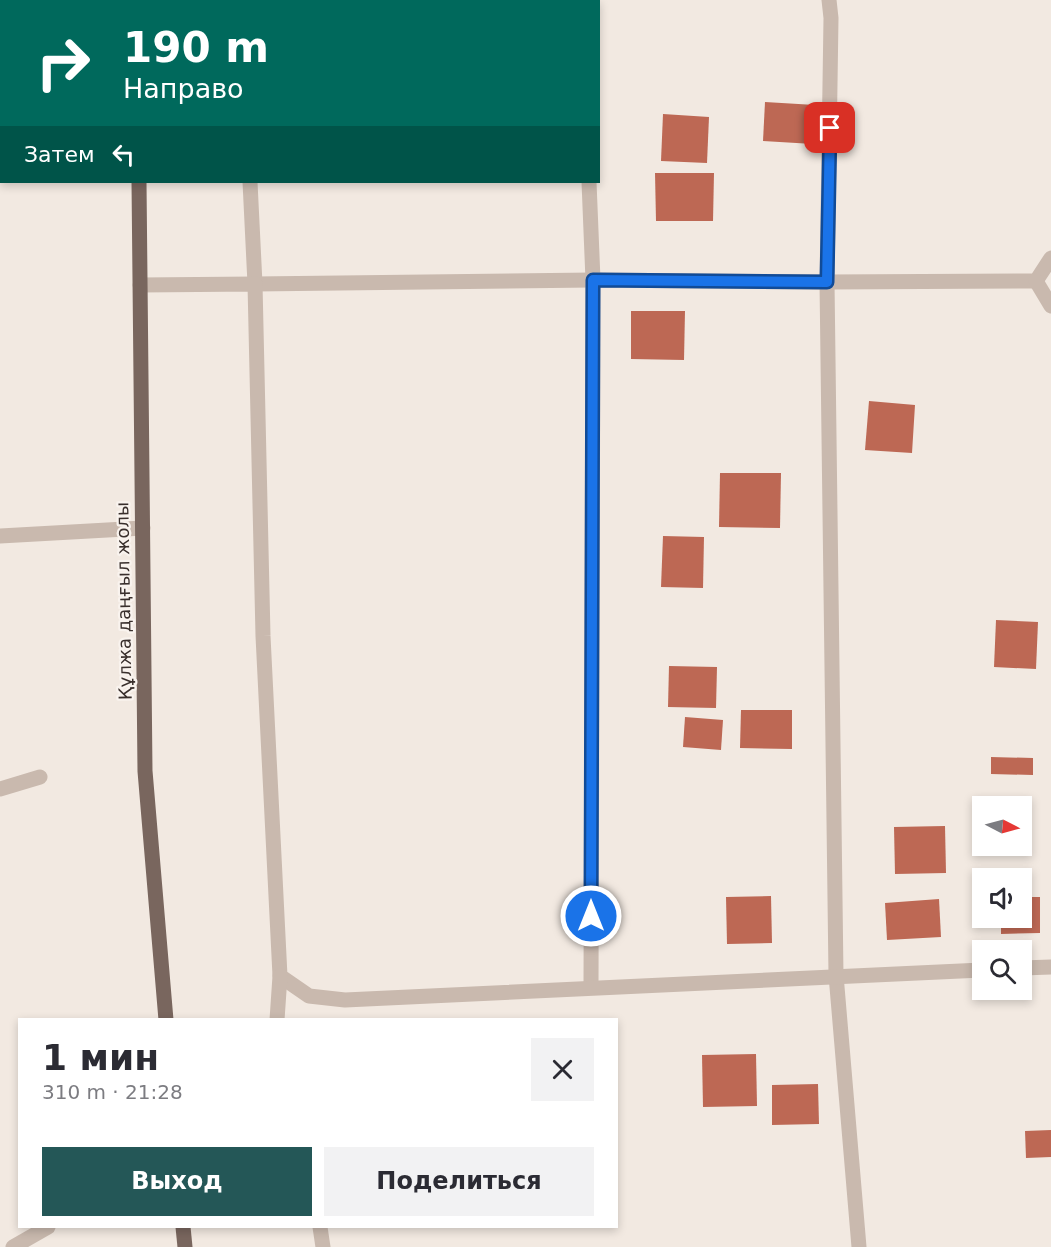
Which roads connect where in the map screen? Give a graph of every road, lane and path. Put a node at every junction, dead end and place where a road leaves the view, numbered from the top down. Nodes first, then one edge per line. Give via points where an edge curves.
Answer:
1 (829, 0) edge
2 (139, 183) edge
3 (250, 183) edge
4 (589, 183) edge
5 (1051, 258) edge
6 (593, 280) junction
7 (1036, 281) junction
8 (827, 282) junction
9 (255, 284) junction
10 (140, 285) junction
11 (1051, 306) edge
12 (143, 528) junction
13 (0, 536) edge
14 (40, 777) dead end
15 (0, 789) edge
16 (1051, 967) edge
17 (1032, 968) edge
18 (972, 970) edge
19 (836, 975) junction
20 (280, 976) junction
21 (591, 987) junction
22 (166, 1018) edge
23 (277, 1018) edge
24 (46, 1228) edge
25 (183, 1228) edge
26 (320, 1228) edge
27 (14, 1247) edge
28 (185, 1247) edge
29 (323, 1247) edge
30 (859, 1247) edge

1 - 8 street
2 - 10 main road, Құлжа даңғыл жолы
3 - 9 street
4 - 6 street
5 - 7 street
6 - 8 street
6 - 9 street
6 - 21 street
7 - 8 street
7 - 11 street
8 - 19 street
9 - 10 street
9 - 20 street via 263,636
10 - 12 main road, Құлжа даңғыл жолы
12 - 13 street
12 - 22 main road, Құлжа даңғыл жолы via 145,771
14 - 15 street
16 - 17 street
18 - 19 street
19 - 21 street
19 - 30 street
20 - 21 street via 309,996 345,1000
20 - 23 street
24 - 27 street
25 - 28 main road
26 - 29 street

